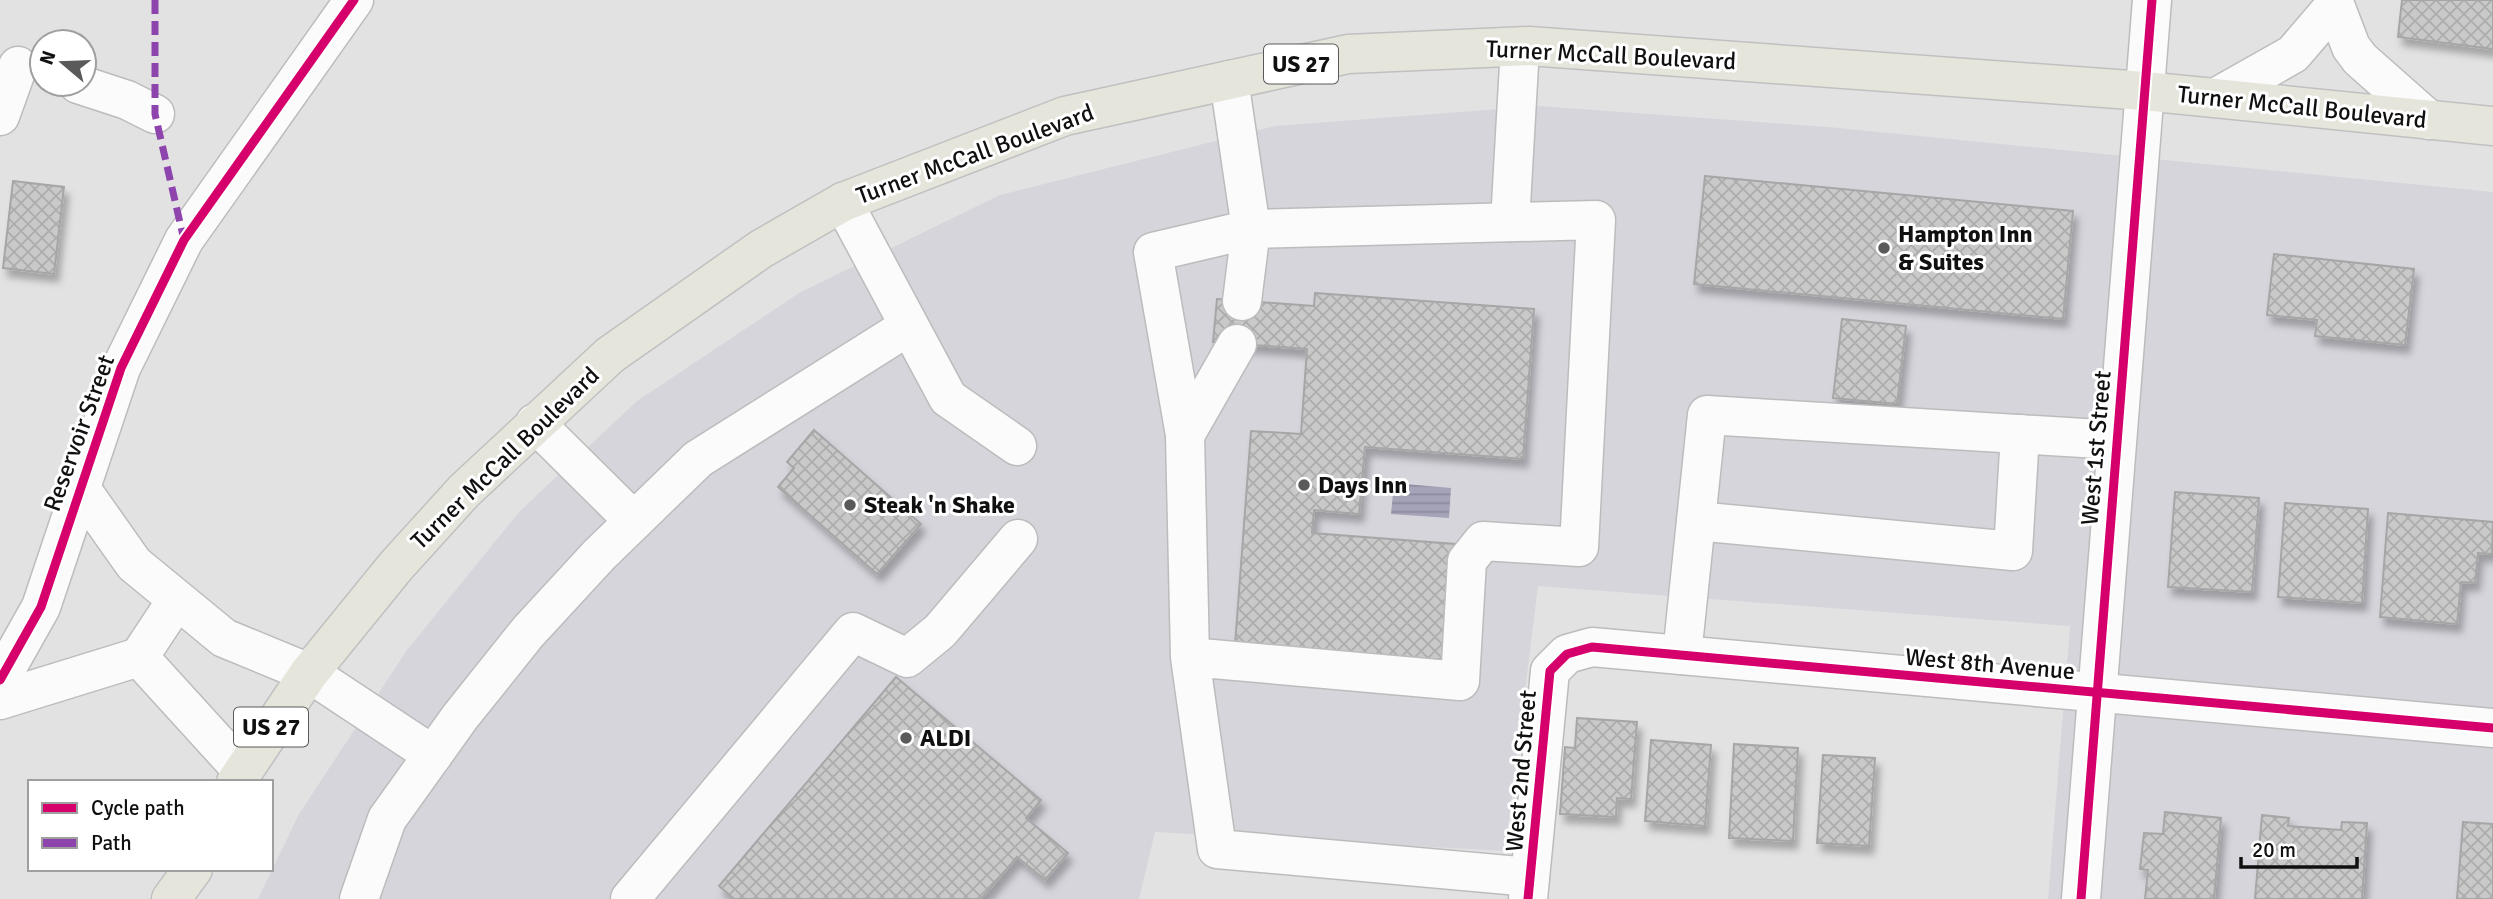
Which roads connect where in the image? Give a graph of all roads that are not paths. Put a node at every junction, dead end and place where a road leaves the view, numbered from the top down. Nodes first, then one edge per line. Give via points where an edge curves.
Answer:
1 (354, 0) edge
2 (2152, 0) edge
3 (1520, 47) junction
4 (20, 67) edge
5 (1229, 80) junction
6 (98, 91) edge
7 (2144, 91) junction
8 (2215, 98) junction
9 (155, 114) dead end
10 (0, 116) edge
11 (2429, 120) junction
12 (2493, 126) edge
13 (843, 202) junction
14 (1510, 222) junction
15 (1251, 229) junction
16 (1242, 301) dead end
17 (909, 326) junction
18 (1237, 344) dead end
19 (535, 423) junction
20 (2020, 434) junction
21 (1185, 435) junction
22 (2116, 440) junction
23 (1017, 446) dead end
24 (79, 486) junction
25 (634, 521) junction
26 (1696, 521) junction
27 (1018, 539) dead end
28 (176, 601) junction
29 (1567, 654) joint
30 (1682, 655) junction
31 (139, 657) junction
32 (1190, 657) junction
33 (309, 673) junction
34 (0, 680) edge
35 (2096, 693) junction
36 (0, 700) edge
37 (2493, 728) edge
38 (433, 755) junction
39 (239, 776) edge
40 (191, 871) edge
41 (199, 871) edge
42 (1529, 888) edge
43 (171, 899) edge
44 (191, 899) edge
45 (359, 899) edge
46 (630, 899) edge
47 (2081, 899) edge

1 - 24 street, Reservoir Street via 184,240 121,368
2 - 7 street, West 1st Street
3 - 5 main road, Turner McCall Boulevard / US 27 via 1348,54
3 - 7 main road, Turner McCall Boulevard / US 27
3 - 14 street
4 - 10 street
5 - 13 main road, Turner McCall Boulevard / US 27 via 1065,116
5 - 15 street
6 - 9 street
7 - 8 main road, Turner McCall Boulevard / US 27
7 - 22 street, West 1st Street
8 - 11 main road, Turner McCall Boulevard / US 27
8 - 11 street via 2293,54 2335,5 2360,60
11 - 12 main road, Turner McCall Boulevard / US 27
13 - 17 street
13 - 19 main road, Turner McCall Boulevard / US 27 via 761,249 670,311 610,355
14 - 15 street
14 - 32 street via 1596,220 1579,547 1483,541 1467,561 1460,681
15 - 16 street
15 - 21 street via 1153,252
17 - 23 street via 948,398
17 - 25 street via 698,459
18 - 21 street
19 - 25 street
19 - 33 main road, Turner McCall Boulevard / US 27 via 464,491 396,566
20 - 22 street
20 - 26 street via 1707,415
20 - 26 street via 2013,551
21 - 32 street
22 - 35 street, West 1st Street
24 - 28 street via 134,564
24 - 34 street, Reservoir Street via 41,607
25 - 38 street via 528,632
26 - 30 street
27 - 46 street via 940,631 907,658 853,632
28 - 31 street
28 - 33 street via 224,638
29 - 30 street, West 8th Avenue via 1592,647
29 - 42 street, West 2nd Street via 1550,671
30 - 35 street, West 8th Avenue
31 - 36 street
31 - 39 street
32 - 42 street via 1217,849
33 - 38 street
33 - 39 main road, Turner McCall Boulevard / US 27
35 - 37 street, West 8th Avenue
35 - 47 street, West 1st Street
38 - 45 street via 387,819
40 - 43 main road
41 - 44 main road

